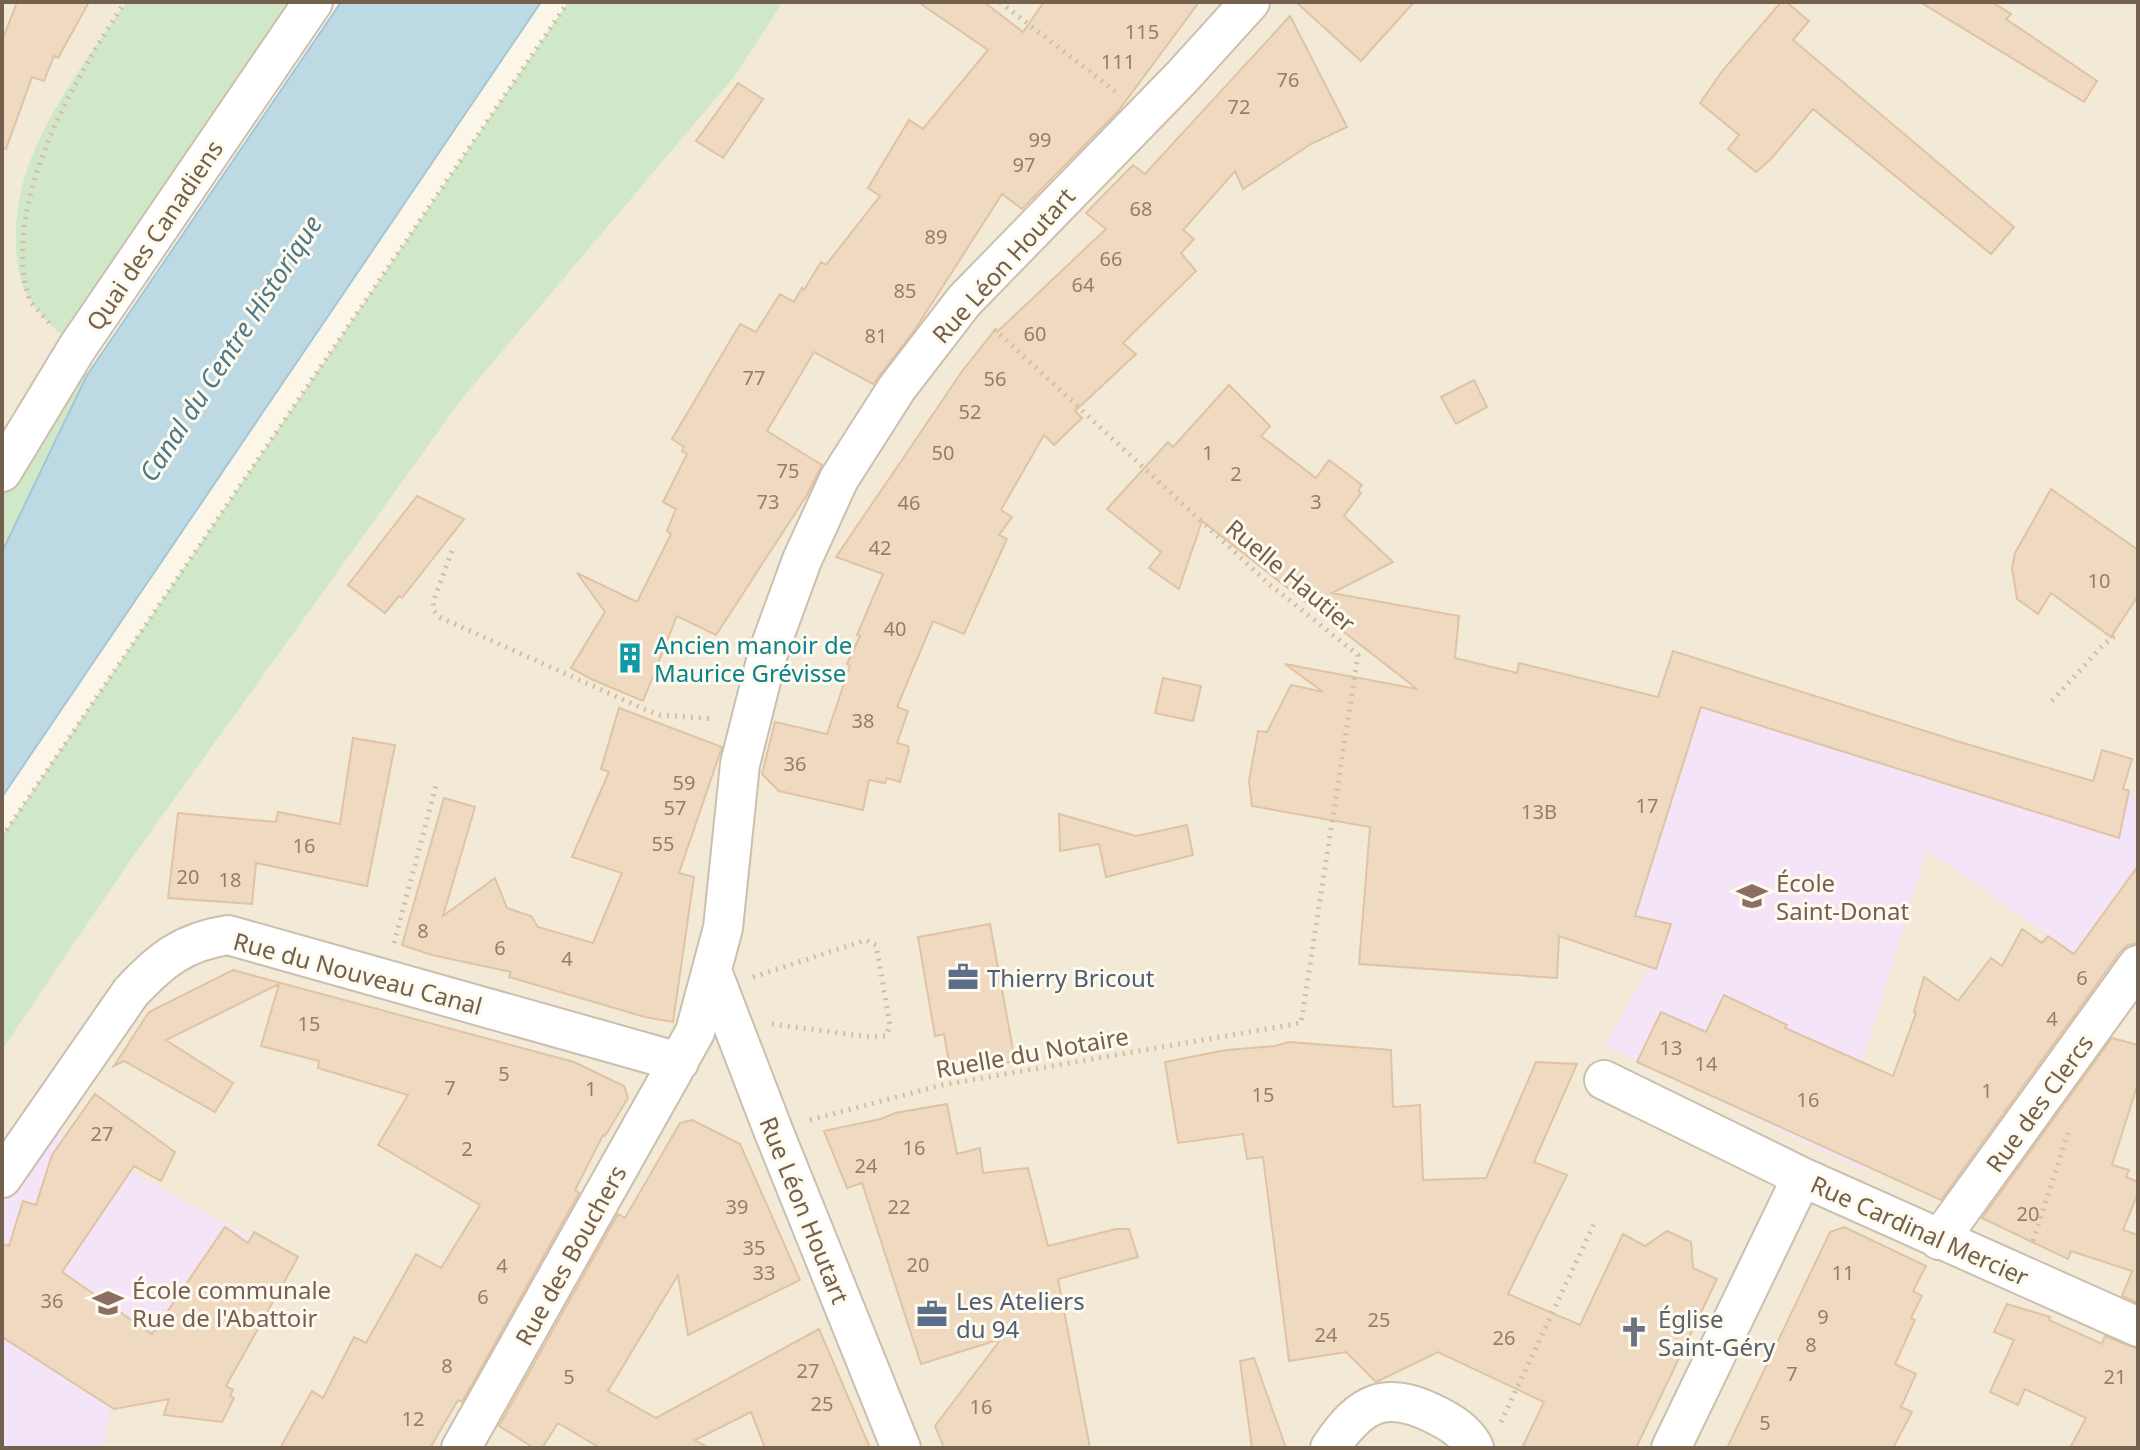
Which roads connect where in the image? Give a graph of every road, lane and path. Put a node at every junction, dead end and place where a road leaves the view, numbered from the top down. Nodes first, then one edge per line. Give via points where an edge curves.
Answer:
1 (125, 2) edge
2 (313, 2) edge
3 (568, 2) edge
4 (1000, 2) edge
5 (1250, 2) edge
6 (1145, 114) junction
7 (46, 127) dead end
8 (16, 239) dead end
9 (964, 301) junction
10 (77, 348) junction
11 (2, 472) edge
12 (452, 551) dead end
13 (2119, 633) dead end
14 (2052, 701) dead end
15 (749, 728) junction
16 (437, 782) dead end
17 (2, 837) edge
18 (2138, 965) edge
19 (384, 979) junction
20 (715, 981) junction
21 (1301, 1023) joint
22 (734, 1029) junction
23 (679, 1062) junction
24 (1604, 1080) dead end
25 (2072, 1120) dead end
26 (773, 1130) junction
27 (1802, 1177) junction
28 (2, 1178) edge
29 (1594, 1224) dead end
30 (1939, 1240) junction
31 (2022, 1276) junction
32 (2138, 1327) edge
33 (1485, 1440) edge
34 (1334, 1442) edge
35 (461, 1448) edge
36 (901, 1448) edge
37 (1671, 1448) edge

1 - 7 path
2 - 10 street, Quai des Canadiens
3 - 17 path
4 - 6 path
5 - 6 street, Rue Léon Houtart
6 - 9 street, Rue Léon Houtart
8 - 10 path via 16,263 29,299
9 - 15 street, Rue Léon Houtart via 897,388 839,479 768,653
9 - 21 path, Ruelle Hautier via 1269,584 1358,655
10 - 11 street, Quai des Canadiens
12 - 15 path via 433,602 439,617 660,715
13 - 14 path
15 - 20 street, Rue Léon Houtart via 740,764
16 - 19 path
18 - 30 street, Rue des Clercs
19 - 23 street, Rue du Nouveau Canal
19 - 28 street, Rue du Nouveau Canal via 228,935 182,948 131,992
20 - 22 street, Rue Léon Houtart
20 - 22 path via 866,940 876,945 890,1025 886,1036 755,1022
20 - 23 street, Rue Léon Houtart
21 - 26 path, Ruelle du Notaire via 942,1085
22 - 26 street, Rue Léon Houtart
23 - 35 street, Rue des Bouchers
24 - 27 street
25 - 31 path
26 - 36 street, Rue Léon Houtart
27 - 30 street, Rue Cardinal Mercier
27 - 37 street, Rue Cardinal Mercier
29 - 33 path
30 - 31 street, Rue Cardinal Mercier
31 - 32 street, Rue Cardinal Mercier
33 - 34 street via 1414,1403 1394,1401 1375,1403

